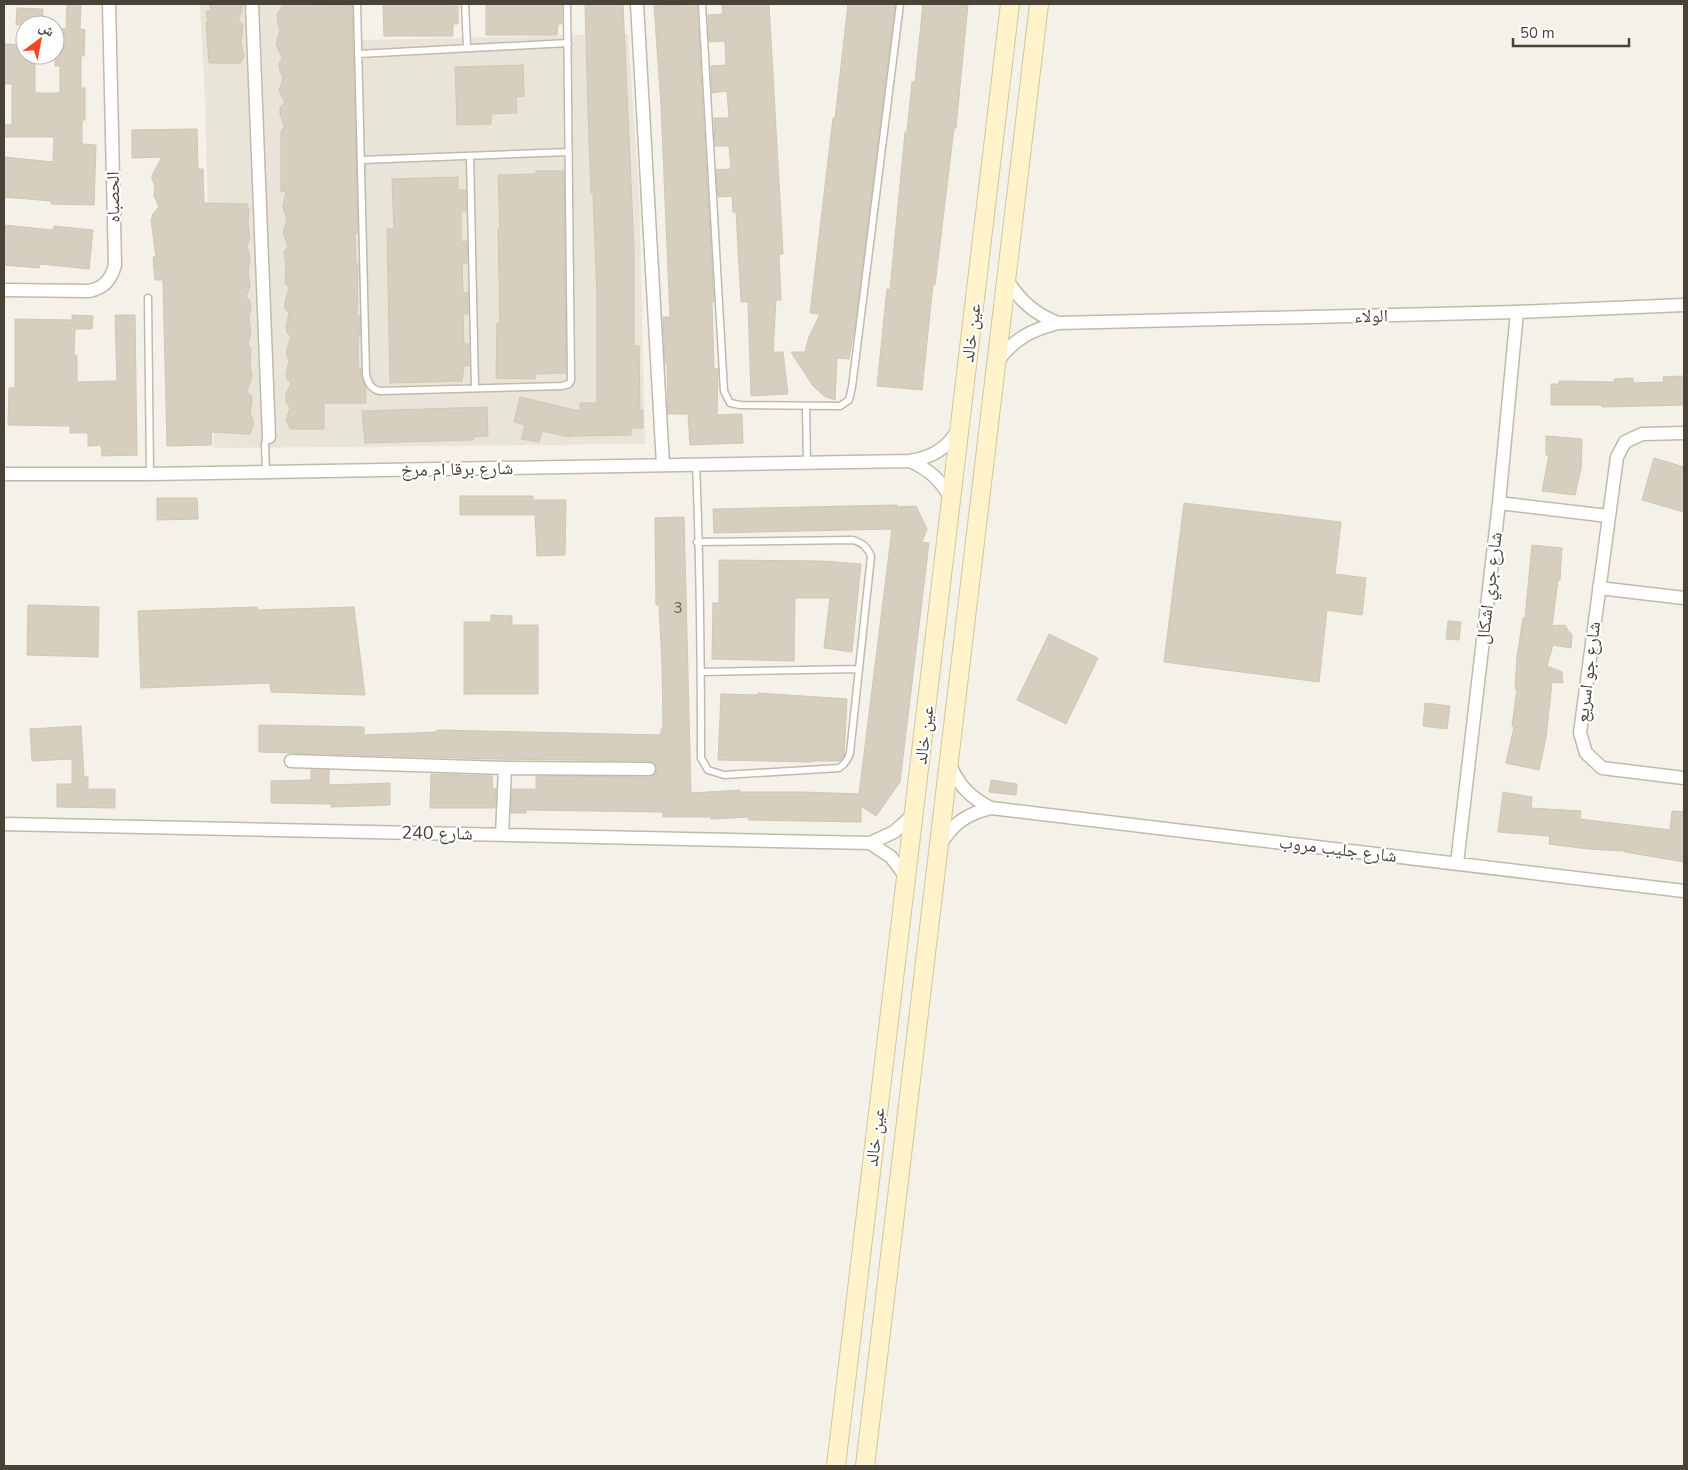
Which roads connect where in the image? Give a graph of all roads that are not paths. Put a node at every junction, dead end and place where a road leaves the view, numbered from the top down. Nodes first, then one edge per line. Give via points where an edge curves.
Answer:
1 (109, 4) edge
2 (252, 4) edge
3 (357, 4) edge
4 (465, 4) edge
5 (567, 4) edge
6 (637, 4) edge
7 (702, 4) edge
8 (900, 4) edge
9 (1010, 4) edge
10 (1040, 4) edge
11 (568, 43) junction
12 (467, 47) junction
13 (358, 54) junction
14 (569, 152) junction
15 (470, 156) junction
16 (361, 160) junction
17 (1007, 280) junction
18 (4, 290) edge
19 (148, 298) dead end
20 (1684, 305) edge
21 (1517, 312) junction
22 (1058, 323) junction
23 (998, 360) junction
24 (475, 388) junction
25 (806, 406) junction
26 (960, 427) junction
27 (1684, 433) edge
28 (270, 437) joint
29 (910, 462) junction
30 (696, 464) junction
31 (807, 464) junction
32 (663, 465) junction
33 (266, 472) junction
34 (4, 474) edge
35 (150, 474) junction
36 (952, 502) junction
37 (1499, 503) junction
38 (1608, 516) junction
39 (698, 542) junction
40 (1599, 588) junction
41 (1684, 598) edge
42 (859, 669) junction
43 (701, 672) junction
44 (291, 761) dead end
45 (949, 763) junction
46 (505, 768) junction
47 (649, 769) dead end
48 (1684, 778) edge
49 (991, 808) junction
50 (914, 814) junction
51 (4, 824) edge
52 (502, 835) junction
53 (870, 843) junction
54 (940, 845) junction
55 (1457, 863) junction
56 (906, 877) junction
57 (1684, 891) edge
58 (836, 1466) edge
59 (866, 1466) edge

1 - 18 street, الحصباه via 115,265 112,276 102,286 88,291
2 - 28 street
3 - 13 lane
4 - 12 lane
5 - 11 lane
6 - 32 street
7 - 25 lane via 724,391 730,403 740,405
8 - 25 lane via 849,400 840,406
9 - 26 street, عين خالد
10 - 17 street, عين خالد
11 - 12 lane
11 - 14 lane
12 - 13 lane
13 - 16 lane
14 - 15 lane
14 - 24 lane via 571,380 562,386
15 - 16 lane
15 - 24 lane
16 - 24 lane via 368,383 379,391
17 - 22 street, الولاء via 1028,307
17 - 23 street, عين خالد
19 - 35 lane
20 - 21 street, الولاء
21 - 22 street, الولاء
21 - 37 street, شارع جري اشكال
22 - 23 street, الولاء via 1024,335
23 - 45 street, عين خالد
25 - 31 lane
26 - 29 street, شارع برقا ام مرخ via 939,451
26 - 36 street, عين خالد
27 - 38 street, شارع جو اسريع via 1642,434 1626,442 1616,456
28 - 33 lane via 265,444
29 - 31 street, شارع برقا ام مرخ
29 - 36 street, شارع برقا ام مرخ via 936,476
30 - 31 street, شارع برقا ام مرخ
30 - 32 street, شارع برقا ام مرخ
30 - 39 lane
32 - 33 street, شارع برقا ام مرخ
33 - 35 street, شارع برقا ام مرخ
34 - 35 street, شارع برقا ام مرخ
36 - 50 street, عين خالد
37 - 38 street
37 - 55 street, شارع جري اشكال
38 - 40 street, شارع جو اسريع
39 - 42 lane via 853,540 864,545 871,556
39 - 43 lane
40 - 41 street
40 - 48 street, شارع جو اسريع via 1580,733 1586,753 1602,768
42 - 43 lane
42 - 43 lane via 850,753 843,766 724,775 708,770 701,758
44 - 46 street
45 - 49 street, شارع جليب مروب via 965,790
45 - 54 street, عين خالد
46 - 47 street
46 - 52 street
49 - 54 street, شارع جليب مروب via 961,820
49 - 55 street, شارع جليب مروب
50 - 53 street, شارع 240 via 894,832
50 - 56 street, عين خالد
51 - 52 street, شارع 240
52 - 53 street, شارع 240
53 - 56 street via 891,857
54 - 59 street, عين خالد
55 - 57 street, شارع جليب مروب
56 - 58 street, عين خالد

